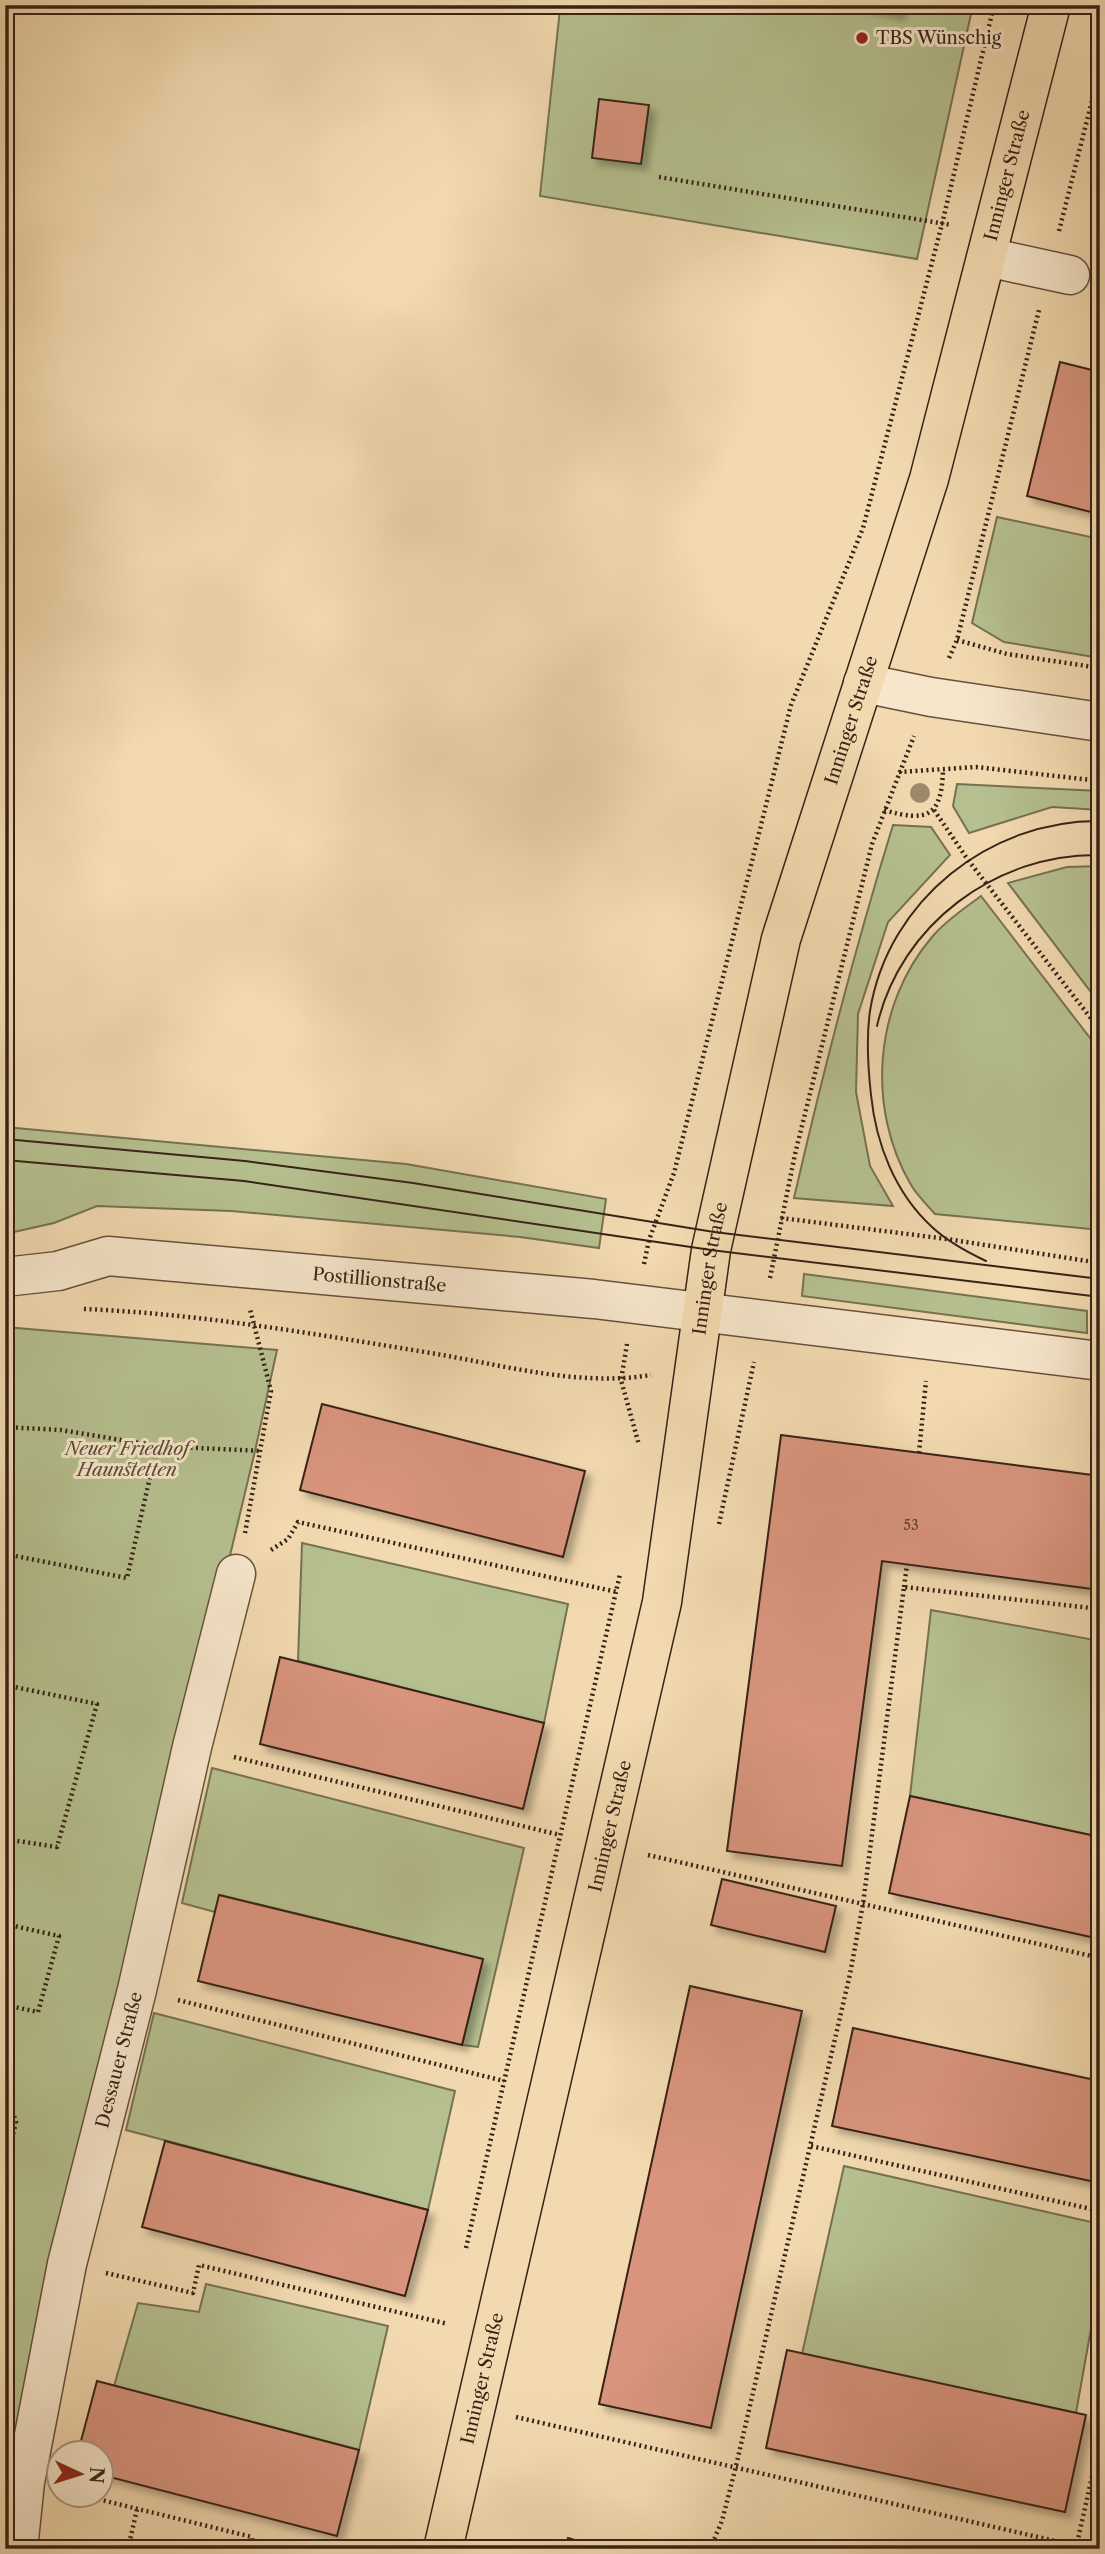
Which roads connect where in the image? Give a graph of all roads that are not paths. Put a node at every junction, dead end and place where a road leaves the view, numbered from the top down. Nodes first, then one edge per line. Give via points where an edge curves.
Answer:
1 (1051, 5) edge
2 (991, 244) junction
3 (1060, 272) road end
4 (863, 683) junction
5 (1100, 722) edge
6 (5, 1277) edge
7 (702, 1312) junction
8 (1100, 1361) edge
9 (236, 1574) road end
10 (18, 2549) edge
11 (443, 2549) edge

1 - 2 main road, Inninger Straße
2 - 3 street
2 - 4 main road, Inninger Straße via 929,479
4 - 5 street
4 - 7 main road, Inninger Straße via 781,939 721,1196
6 - 7 street, Postillionstraße via 58,1271 108,1256
7 - 8 street, Postillionstraße
7 - 11 main road, Inninger Straße via 662,1602
9 - 10 street, Dessauer Straße via 67,2264 25,2482

